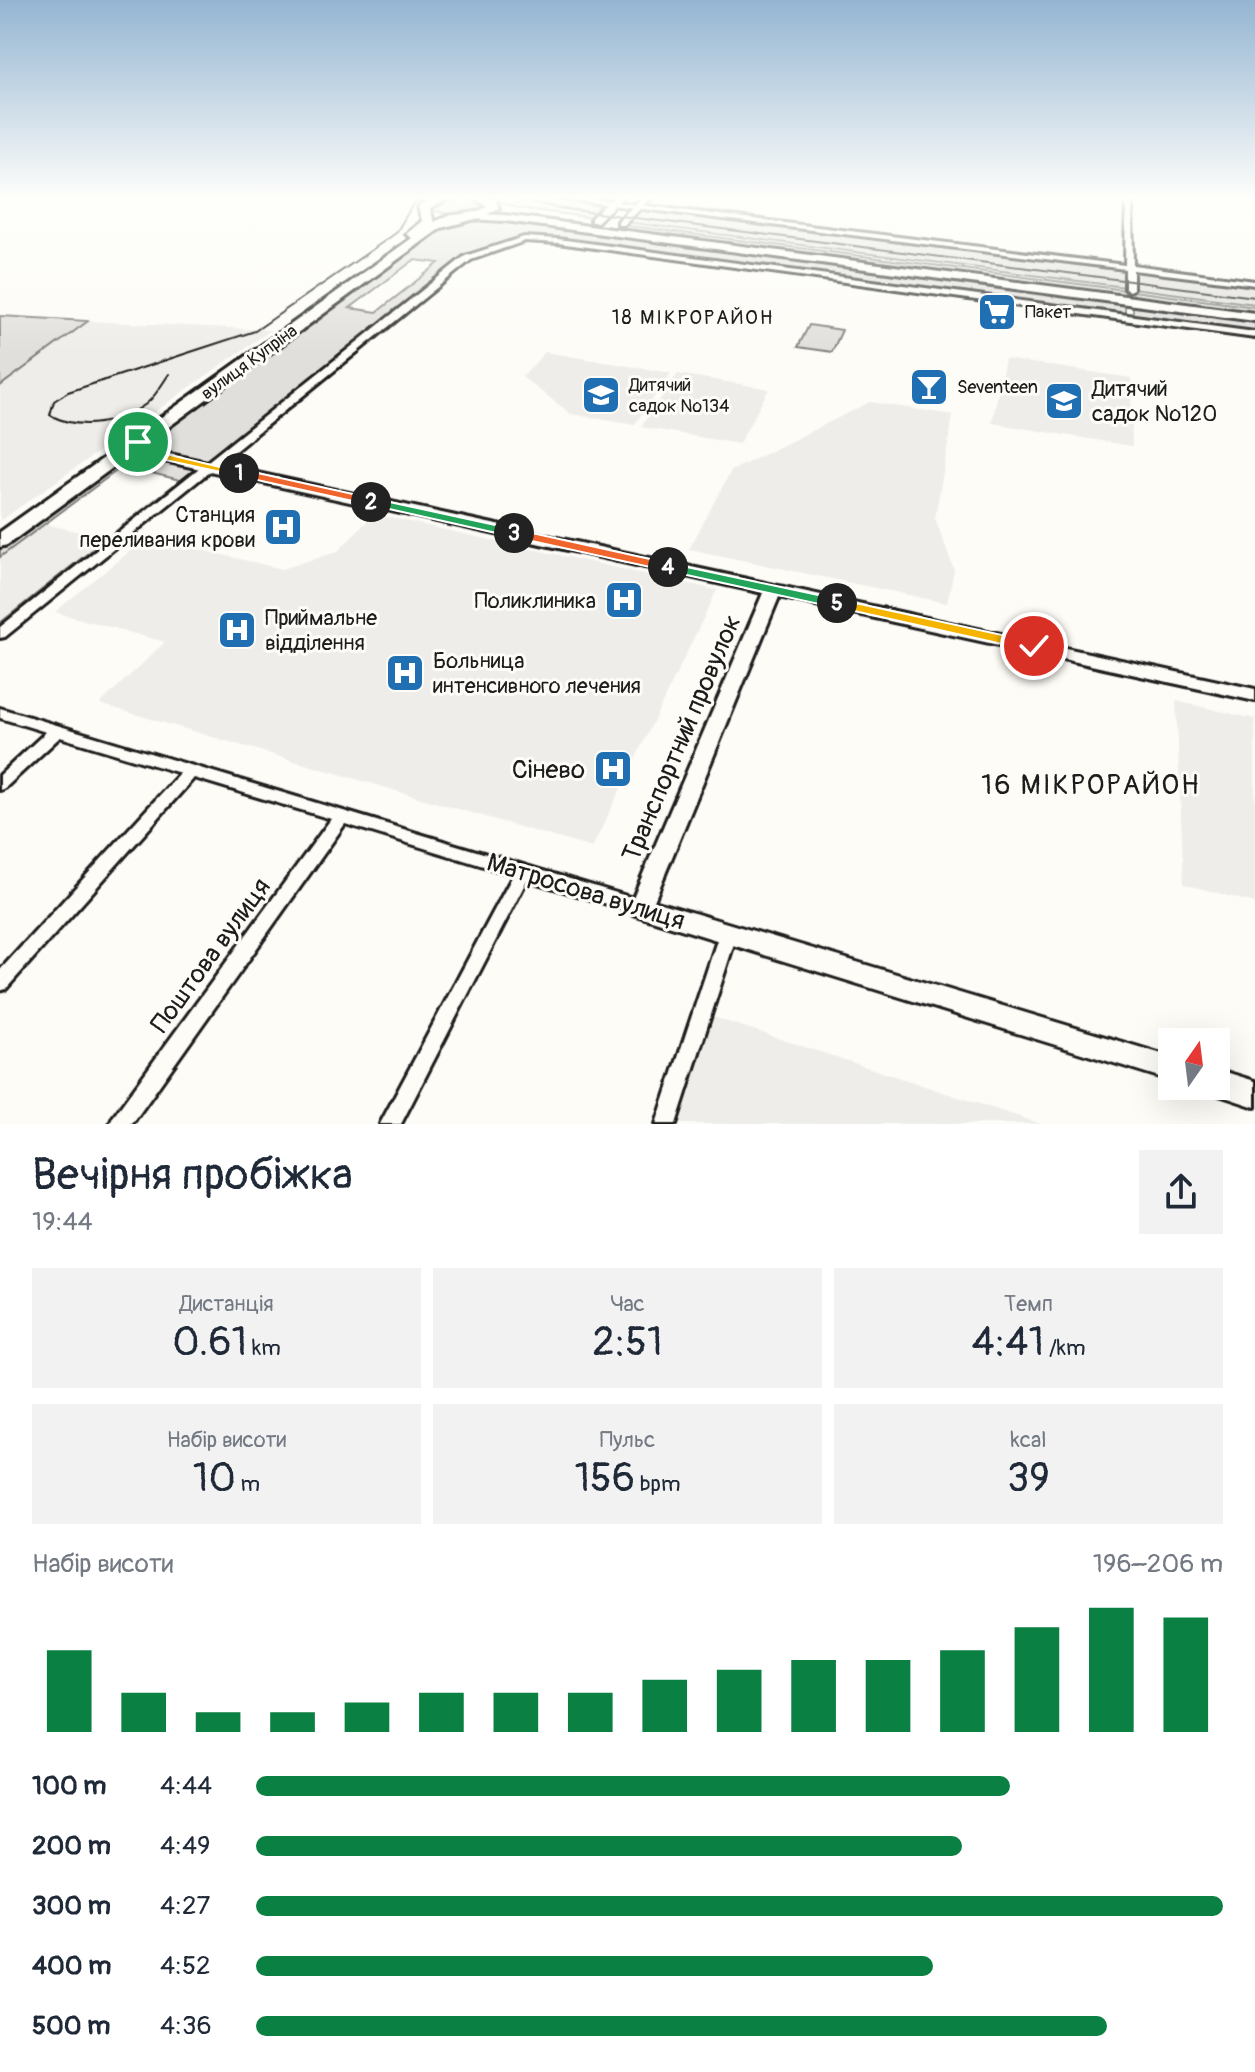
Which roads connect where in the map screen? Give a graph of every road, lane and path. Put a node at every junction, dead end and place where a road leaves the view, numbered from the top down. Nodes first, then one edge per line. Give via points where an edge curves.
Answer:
1 (393, 248) edge
2 (404, 248) edge
3 (496, 248) edge
4 (613, 248) edge
5 (778, 248) edge
6 (992, 248) edge
7 (1129, 248) edge
8 (1129, 265) junction
9 (1255, 280) edge
10 (1129, 295) junction
11 (1255, 305) edge
12 (1255, 317) edge
13 (1129, 318) junction
14 (1255, 335) edge
15 (121, 447) junction
16 (209, 466) junction
17 (0, 526) edge
18 (0, 541) edge
19 (773, 590) junction
20 (0, 634) edge
21 (1255, 695) edge
22 (0, 713) edge
23 (58, 730) junction
24 (191, 771) junction
25 (0, 784) edge
26 (342, 816) junction
27 (523, 872) junction
28 (640, 907) junction
29 (728, 934) junction
30 (0, 983) edge
31 (1158, 1065) edge
32 (1230, 1086) edge
33 (1255, 1094) edge
34 (120, 1124) edge
35 (390, 1124) edge
36 (666, 1124) edge

1 - 15 main road, вулиця Купріна
2 - 15 main road, вулиця Купріна
3 - 16 street via 468,258
4 - 13 street
5 - 10 main road
6 - 8 street
7 - 8 street
8 - 9 street
8 - 10 street
10 - 11 main road
10 - 12 main road
10 - 13 street
13 - 14 street
15 - 16 street
15 - 17 main road, вулиця Купріна
15 - 18 main road, вулиця Купріна
16 - 19 street
16 - 20 street
19 - 21 street
19 - 28 street, Транспортний провулок
22 - 23 street, Матросова вулиця
23 - 24 street, Матросова вулиця
23 - 25 street
24 - 26 street, Матросова вулиця
24 - 30 street
26 - 27 street, Матросова вулиця
26 - 34 street, Поштова вулиця
27 - 28 street, Матросова вулиця
27 - 35 street
28 - 29 street, Матросова вулиця
29 - 31 street, Матросова вулиця
29 - 36 street
32 - 33 street

